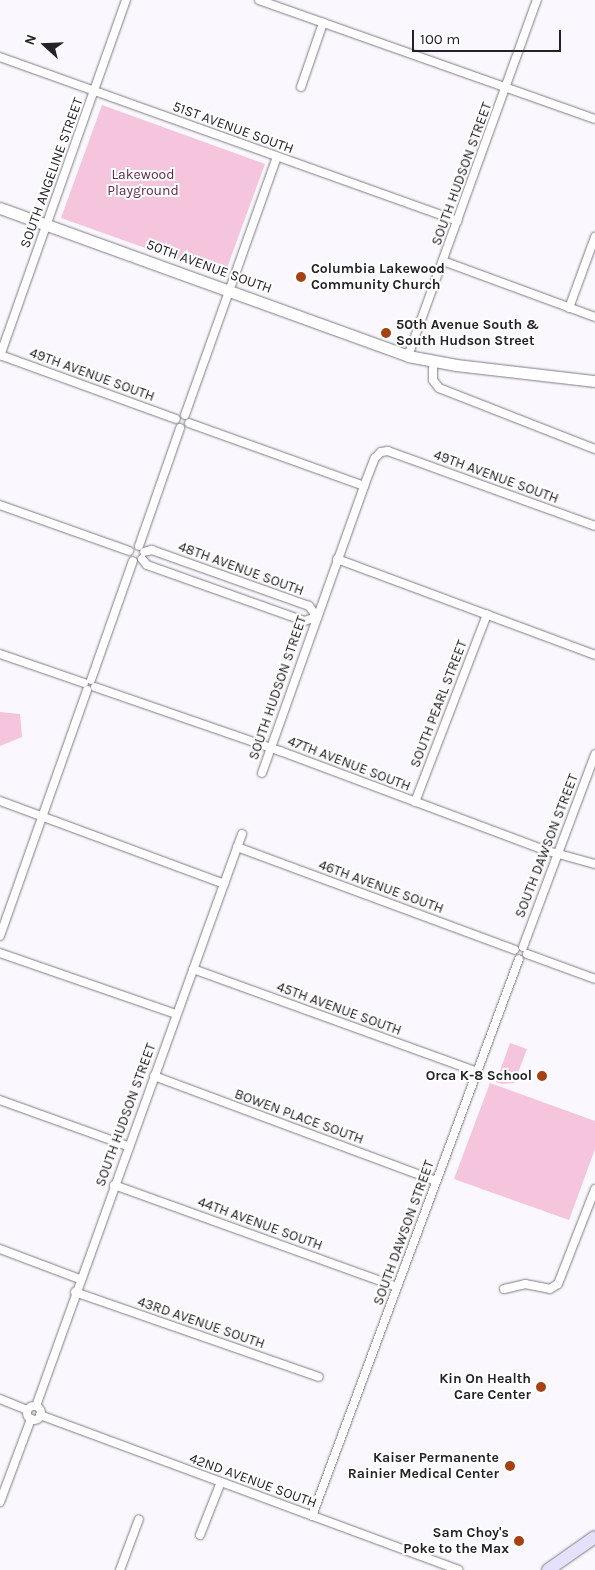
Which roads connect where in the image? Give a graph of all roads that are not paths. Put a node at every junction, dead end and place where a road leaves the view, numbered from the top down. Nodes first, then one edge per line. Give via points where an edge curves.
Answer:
1 (126, 0) edge
2 (259, 0) edge
3 (537, 0) edge
4 (324, 23) junction
5 (0, 57) edge
6 (301, 87) dead end
7 (506, 88) junction
8 (95, 91) junction
9 (595, 119) edge
10 (277, 157) junction
11 (0, 208) edge
12 (458, 221) junction
13 (46, 224) junction
14 (595, 237) edge
15 (443, 262) junction
16 (230, 289) junction
17 (569, 308) junction
18 (595, 317) edge
19 (0, 355) edge
20 (408, 356) junction
21 (433, 362) junction
22 (595, 381) edge
23 (185, 415) junction
24 (176, 419) junction
25 (189, 423) junction
26 (180, 428) junction
27 (595, 449) edge
28 (388, 451) joint
29 (364, 486) junction
30 (0, 505) edge
31 (595, 526) edge
32 (129, 551) junction
33 (142, 553) junction
34 (338, 558) junction
35 (133, 561) junction
36 (487, 614) junction
37 (316, 618) junction
38 (0, 654) edge
39 (595, 655) edge
40 (89, 685) junction
41 (271, 749) junction
42 (595, 754) edge
43 (262, 773) dead end
44 (0, 801) edge
45 (415, 802) junction
46 (42, 816) junction
47 (242, 834) dead end
48 (237, 847) junction
49 (558, 853) junction
50 (595, 864) edge
51 (224, 884) junction
52 (0, 936) edge
53 (519, 948) junction
54 (0, 953) edge
55 (527, 954) junction
56 (518, 959) junction
57 (193, 969) junction
58 (595, 979) edge
59 (176, 1014) junction
60 (477, 1072) junction
61 (154, 1076) junction
62 (0, 1100) edge
63 (128, 1146) junction
64 (436, 1181) junction
65 (114, 1185) junction
66 (595, 1189) edge
67 (0, 1249) edge
68 (80, 1279) junction
69 (397, 1287) junction
70 (504, 1289) dead end
71 (75, 1292) junction
72 (319, 1377) dead end
73 (0, 1399) edge
74 (36, 1406) junction
75 (27, 1410) junction
76 (40, 1415) junction
77 (31, 1419) junction
78 (221, 1482) junction
79 (0, 1502) edge
80 (312, 1516) junction
81 (139, 1519) dead end
82 (200, 1535) dead end
83 (595, 1537) edge
84 (120, 1570) edge
85 (458, 1570) edge
86 (548, 1570) edge

1 - 8 street, SOUTH ANGELINE STREET
2 - 4 street
3 - 7 street, SOUTH HUDSON STREET
4 - 6 street
4 - 7 street
5 - 8 street, 51ST AVENUE SOUTH
7 - 9 street
7 - 12 street, SOUTH HUDSON STREET
8 - 10 street, 51ST AVENUE SOUTH
8 - 13 street, SOUTH ANGELINE STREET
10 - 12 street, 51ST AVENUE SOUTH
10 - 16 street
11 - 13 street, 50TH AVENUE SOUTH
12 - 15 street, SOUTH HUDSON STREET
13 - 16 street, 50TH AVENUE SOUTH
13 - 19 street, SOUTH ANGELINE STREET
14 - 17 street
15 - 17 street
15 - 20 street, SOUTH HUDSON STREET
16 - 20 street, 50TH AVENUE SOUTH
16 - 23 street
17 - 18 street
19 - 24 street, 49TH AVENUE SOUTH
20 - 21 street, 50TH AVENUE SOUTH
21 - 22 street, 50TH AVENUE SOUTH
21 - 27 street via 432,380 439,388
23 - 24 street
23 - 25 street
24 - 26 street
25 - 26 street
25 - 29 street
26 - 33 street
28 - 29 street, SOUTH HUDSON STREET via 375,458
28 - 31 street, 49TH AVENUE SOUTH
29 - 34 street, SOUTH HUDSON STREET
30 - 32 street
32 - 33 street
32 - 35 street
33 - 35 street
33 - 37 street, 48TH AVENUE SOUTH via 152,550 309,606
33 - 37 street, 48TH AVENUE SOUTH via 147,565 304,621
34 - 36 street
34 - 37 street, SOUTH HUDSON STREET
35 - 40 street
36 - 39 street
36 - 45 street, SOUTH PEARL STREET
37 - 41 street, SOUTH HUDSON STREET
38 - 40 street, 47TH AVENUE SOUTH
40 - 41 street, 47TH AVENUE SOUTH
40 - 46 street
41 - 43 street, SOUTH HUDSON STREET
41 - 45 street, 47TH AVENUE SOUTH
42 - 49 street, SOUTH DAWSON STREET
44 - 46 street
45 - 49 street, 47TH AVENUE SOUTH
46 - 51 street
46 - 52 street
47 - 48 street, SOUTH HUDSON STREET
48 - 51 street, SOUTH HUDSON STREET
48 - 53 street, 46TH AVENUE SOUTH
49 - 50 street, 47TH AVENUE SOUTH
49 - 53 street, SOUTH DAWSON STREET
51 - 57 street, SOUTH HUDSON STREET
53 - 55 street
53 - 56 street
54 - 59 street
55 - 56 street
55 - 58 street
56 - 60 street, SOUTH DAWSON STREET
57 - 59 street, SOUTH HUDSON STREET
57 - 60 street, 45TH AVENUE SOUTH
59 - 61 street, SOUTH HUDSON STREET
60 - 64 street, SOUTH DAWSON STREET
61 - 63 street, SOUTH HUDSON STREET
61 - 64 street, BOWEN PLACE SOUTH
62 - 63 street
63 - 65 street, SOUTH HUDSON STREET
64 - 69 street, SOUTH DAWSON STREET
65 - 68 street, SOUTH HUDSON STREET
65 - 69 street, 44TH AVENUE SOUTH
66 - 70 street via 562,1279 550,1289 525,1284
67 - 68 street
68 - 71 street, SOUTH HUDSON STREET
69 - 80 street, SOUTH DAWSON STREET
71 - 72 street, 43RD AVENUE SOUTH
71 - 74 street, SOUTH HUDSON STREET
73 - 75 street
74 - 75 street
74 - 76 street
75 - 77 street
76 - 77 street
76 - 78 street, 42ND AVENUE SOUTH
77 - 79 street
78 - 80 street, 42ND AVENUE SOUTH
78 - 82 street
80 - 85 street, 42ND AVENUE SOUTH
81 - 84 street
83 - 86 main road

